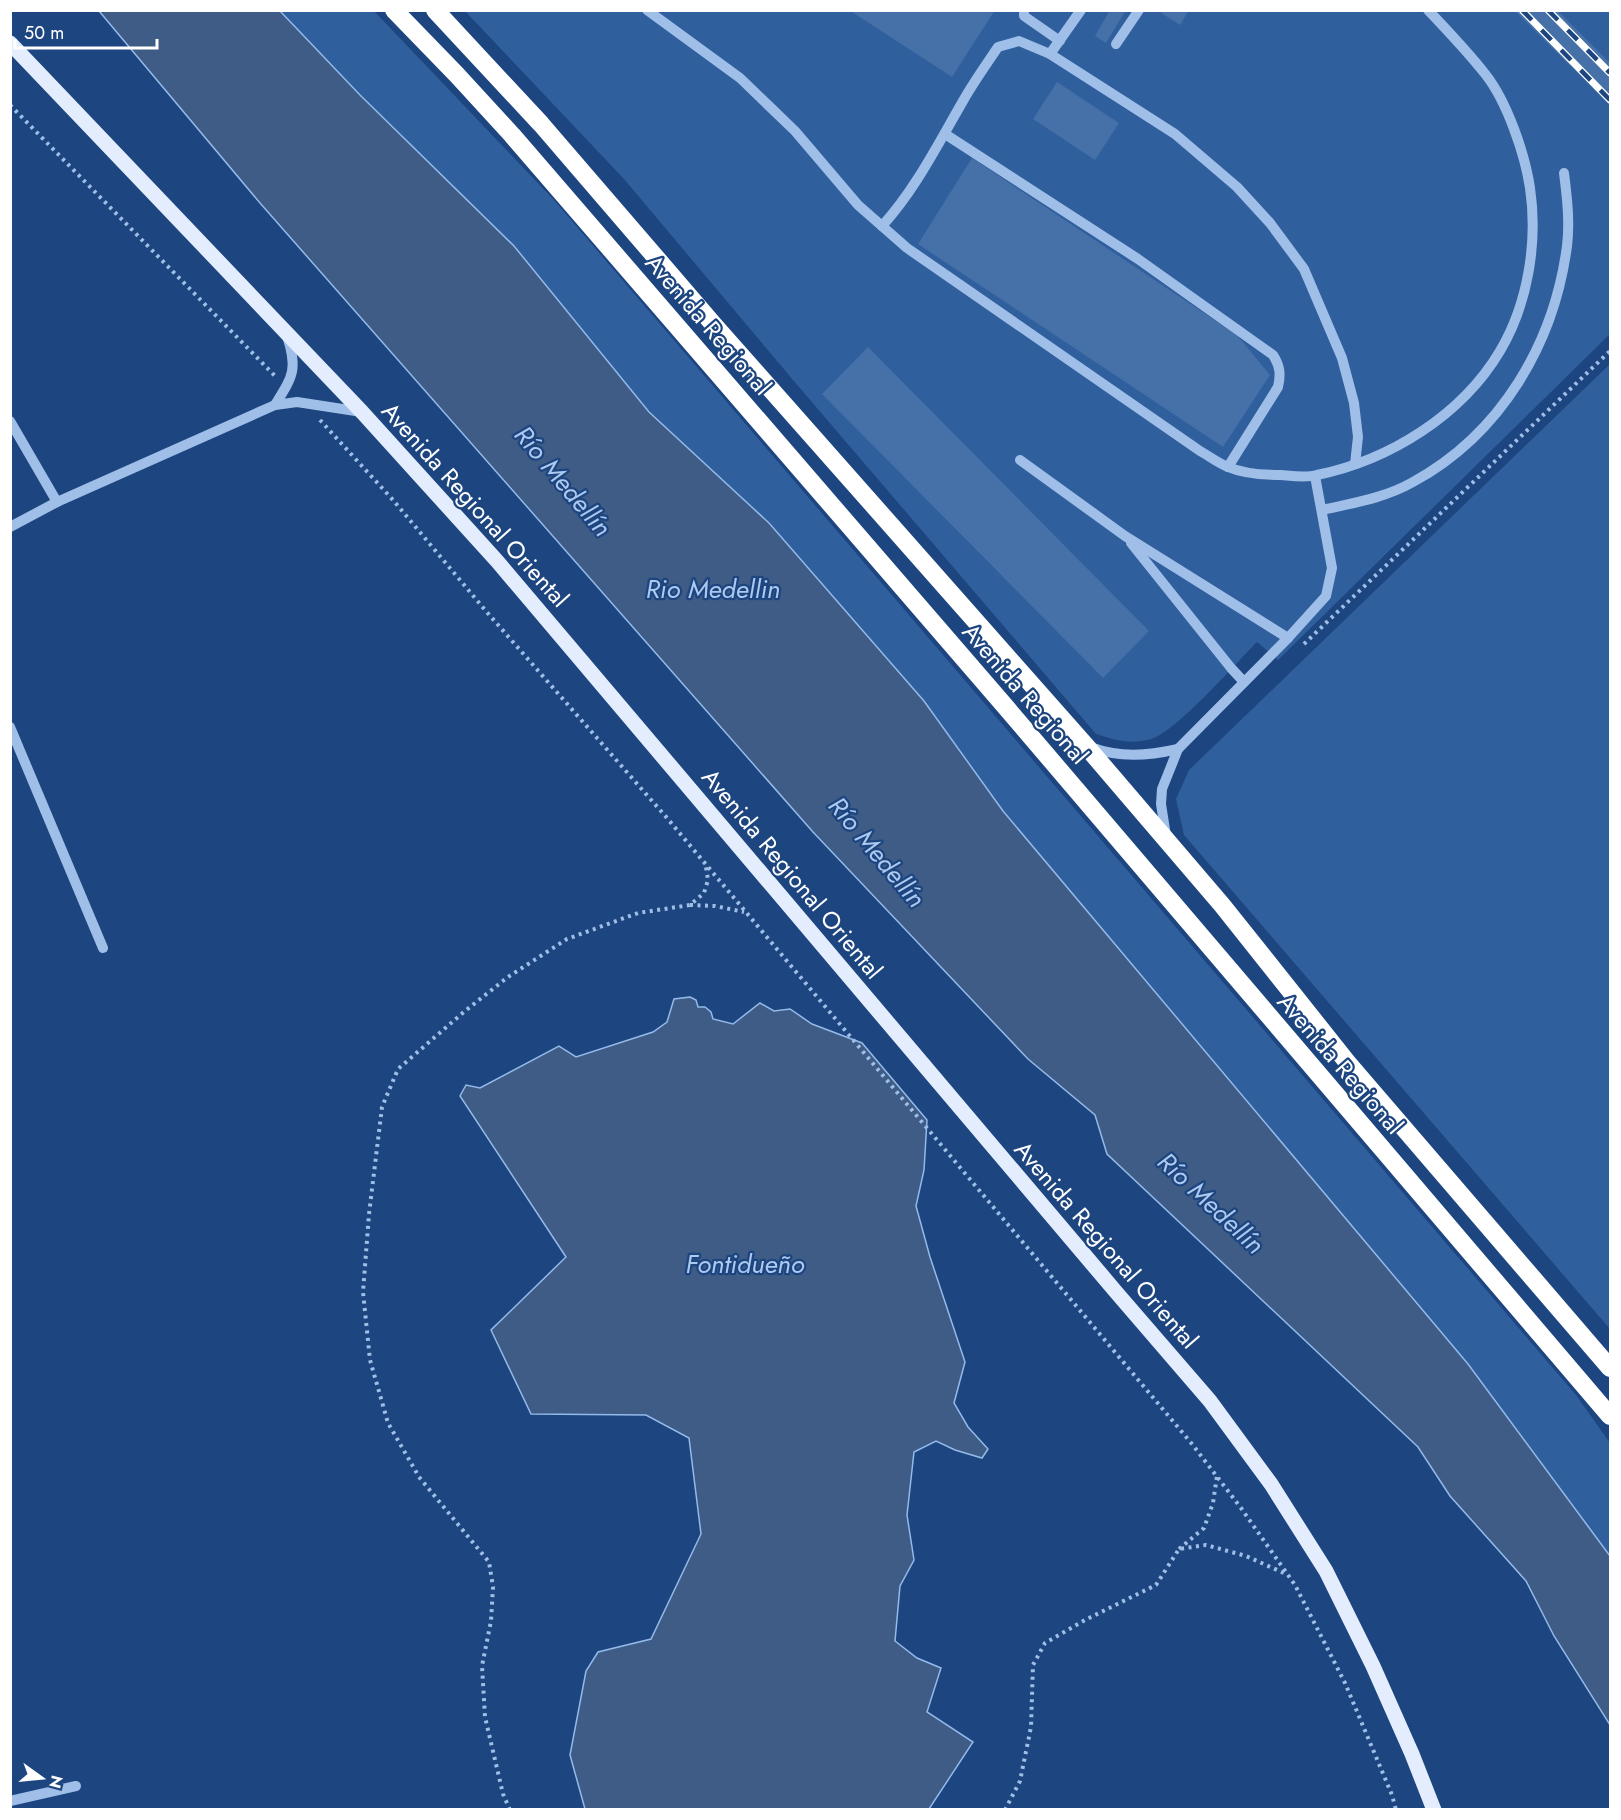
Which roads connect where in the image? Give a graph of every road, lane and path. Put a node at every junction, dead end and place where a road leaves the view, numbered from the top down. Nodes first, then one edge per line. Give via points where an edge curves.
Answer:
1 (394, 10) edge
2 (435, 10) edge
3 (647, 10) edge
4 (1024, 10) edge
5 (1082, 10) edge
6 (1139, 10) edge
7 (1428, 10) edge
8 (1060, 41) junction
9 (10, 43) edge
10 (1116, 44) dead end
11 (1050, 54) junction
12 (10, 105) edge
13 (945, 134) junction
14 (1564, 173) dead end
15 (882, 226) junction
16 (285, 330) junction
17 (1611, 351) edge
18 (286, 387) junction
19 (303, 402) junction
20 (275, 405) junction
21 (362, 412) junction
22 (10, 421) edge
23 (1020, 460) dead end
24 (1355, 464) junction
25 (1228, 467) junction
26 (1315, 476) junction
27 (57, 502) junction
28 (1322, 510) junction
29 (10, 527) edge
30 (1125, 536) junction
31 (1288, 638) junction
32 (1299, 649) dead end
33 (1244, 682) junction
34 (10, 727) edge
35 (1086, 746) junction
36 (1178, 749) junction
37 (1166, 840) junction
38 (706, 866) junction
39 (690, 905) junction
40 (744, 912) junction
41 (103, 948) dead end
42 (1611, 1368) edge
43 (1611, 1416) edge
44 (1217, 1476) junction
45 (1179, 1549) junction
46 (1287, 1574) junction
47 (76, 1786) dead end
48 (10, 1801) edge
49 (510, 1809) edge
50 (1005, 1809) edge
51 (1396, 1809) edge
52 (1434, 1809) edge

1 - 43 highway, Avenida Regional via 519,144
2 - 35 highway, Avenida Regional via 541,124
3 - 15 street via 740,78 795,130 858,205
4 - 8 street via 1024,16
5 - 8 street
6 - 10 street
7 - 24 street via 1487,76 1520,147 1530,188 1533,232 1529,271 1500,351 1474,385 1411,439
8 - 11 street
9 - 16 main road, Avenida Regional Oriental
11 - 13 street via 1019,41 998,47
11 - 24 street via 1174,134 1237,187 1270,223 1304,269 1342,358 1354,403 1358,437
12 - 18 path
13 - 15 street
13 - 25 street via 1137,259 1274,355 1279,364 1278,387
14 - 28 street via 1567,244 1560,285 1545,332 1528,369 1508,399 1474,438 1412,483 1376,498
15 - 25 street via 907,248
16 - 18 street via 294,358
16 - 21 main road, Avenida Regional Oriental
17 - 32 path
18 - 20 street
19 - 20 street
19 - 21 street
19 - 38 path via 393,500
20 - 27 street
21 - 52 main road, Avenida Regional Oriental via 497,561 1210,1401 1271,1484 1326,1571 1383,1688
22 - 27 street
23 - 30 street
24 - 26 street
25 - 26 street via 1261,475
26 - 28 street
27 - 29 street
28 - 31 street via 1332,568 1326,596
30 - 31 street
30 - 33 street
31 - 33 street
33 - 36 street
34 - 41 street
35 - 36 street via 1130,756
35 - 37 highway, Avenida Regional
36 - 37 street via 1162,789
37 - 42 highway, Avenida Regional via 1347,1062
38 - 39 path via 708,880 704,893
38 - 40 path
39 - 40 path
39 - 49 path via 638,913 567,939 508,977 398,1068 382,1107 363,1292 370,1360 388,1423 414,1468 489,1562 493,1587 482,1666 485,1717
40 - 44 path
44 - 45 path via 1204,1528
44 - 46 path
45 - 46 path via 1206,1545 1246,1556
45 - 50 path via 1156,1585 1045,1643 1033,1665 1031,1727 1020,1781
46 - 51 path via 1345,1683
47 - 48 street

